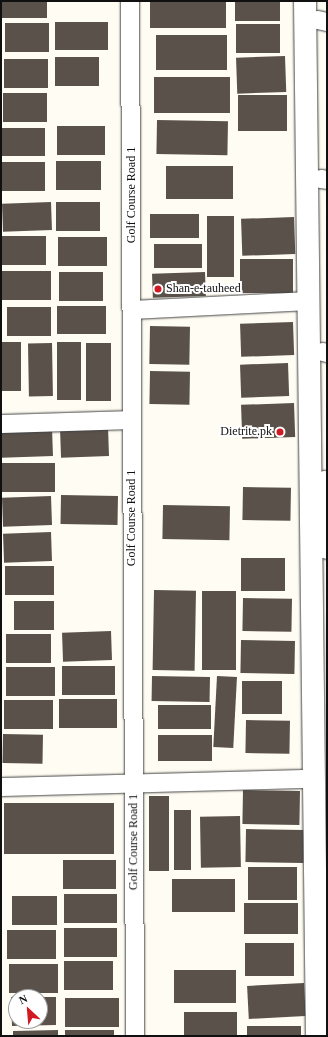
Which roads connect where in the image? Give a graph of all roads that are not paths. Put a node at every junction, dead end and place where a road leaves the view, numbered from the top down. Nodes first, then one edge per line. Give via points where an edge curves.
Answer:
1 (130, 1) edge
2 (305, 1) edge
3 (321, 14) edge
4 (324, 180) edge
5 (309, 301) junction
6 (132, 310) junction
7 (325, 353) edge
8 (132, 420) junction
9 (1, 424) edge
10 (321, 506) edge
11 (327, 548) edge
12 (313, 779) junction
13 (133, 784) junction
14 (1, 787) edge
15 (322, 1002) edge
16 (135, 1036) edge
17 (317, 1036) edge

1 - 6 street, Golf Course Road 1
2 - 5 street
3 - 4 street
4 - 7 street
5 - 6 street
5 - 10 street
6 - 8 street, Golf Course Road 1
7 - 10 street
8 - 9 street
8 - 13 street, Golf Course Road 1
10 - 11 street
10 - 12 street
12 - 13 street
12 - 15 street
13 - 14 street
13 - 16 street, Golf Course Road 1
15 - 17 street

